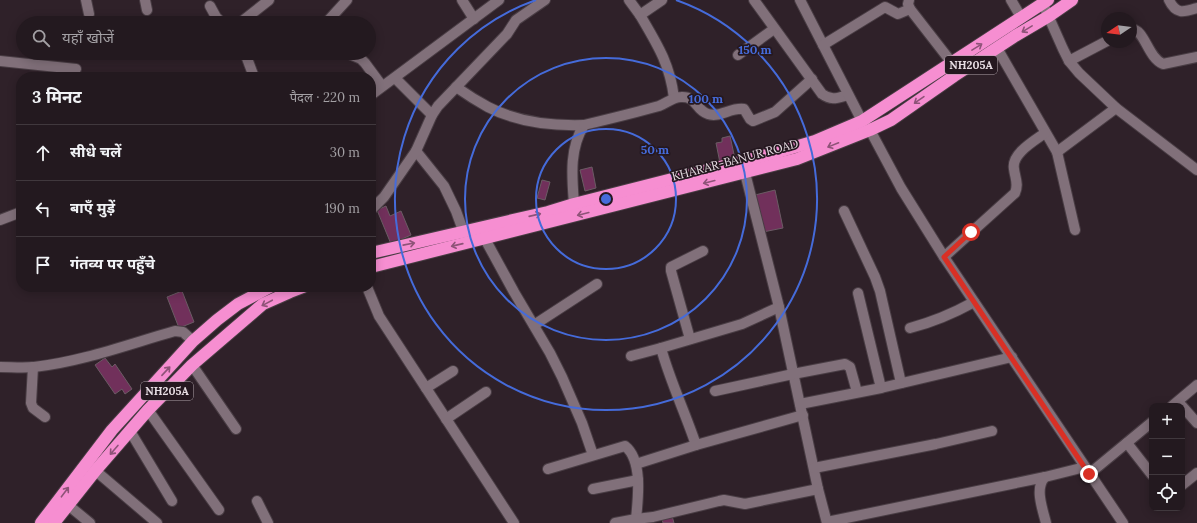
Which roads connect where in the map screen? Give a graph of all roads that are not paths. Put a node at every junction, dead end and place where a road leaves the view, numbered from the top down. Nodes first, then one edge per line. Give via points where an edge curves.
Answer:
1 (86, 0) edge
2 (269, 0) edge
3 (347, 0) edge
4 (462, 0) edge
5 (499, 0) edge
6 (545, 0) edge
7 (629, 0) edge
8 (662, 0) edge
9 (754, 0) edge
10 (1011, 0) edge
11 (1072, 0) edge
12 (1169, 0) edge
13 (802, 1) edge
14 (1046, 2) edge
15 (910, 4) edge
16 (210, 6) dead end
17 (1197, 8) edge
18 (89, 14) dead end
19 (640, 15) junction
20 (1023, 15) junction
21 (215, 16) edge
22 (249, 16) edge
23 (332, 16) edge
24 (1049, 16) junction
25 (474, 18) junction
26 (774, 29) junction
27 (1137, 31) edge
28 (1101, 44) edge
29 (823, 45) junction
30 (997, 48) junction
31 (738, 55) dead end
32 (1197, 57) edge
33 (248, 60) edge
34 (362, 60) edge
35 (0, 61) edge
36 (1070, 61) junction
37 (952, 63) junction
38 (76, 69) dead end
39 (252, 72) edge
40 (371, 72) edge
41 (376, 78) edge
42 (395, 78) junction
43 (812, 79) junction
44 (382, 86) junction
45 (456, 87) junction
46 (376, 91) edge
47 (848, 95) junction
48 (674, 98) junction
49 (1116, 108) junction
50 (432, 115) junction
51 (584, 125) junction
52 (866, 126) junction
53 (1045, 133) junction
54 (416, 151) junction
55 (1056, 152) junction
56 (1197, 170) edge
57 (745, 173) junction
58 (574, 204) junction
59 (376, 205) edge
60 (844, 212) dead end
61 (16, 214) edge
62 (0, 220) edge
63 (1075, 230) dead end
64 (464, 232) junction
65 (485, 239) junction
66 (703, 251) dead end
67 (376, 252) edge
68 (944, 257) junction
69 (376, 266) edge
70 (598, 284) dead end
71 (261, 292) edge
72 (291, 292) edge
73 (369, 292) edge
74 (858, 293) dead end
75 (974, 302) junction
76 (779, 307) junction
77 (534, 325) junction
78 (910, 328) dead end
79 (690, 339) junction
80 (193, 341) junction
81 (661, 348) junction
82 (631, 356) dead end
83 (1012, 357) junction
84 (192, 365) junction
85 (0, 367) edge
86 (34, 367) junction
87 (453, 371) dead end
88 (793, 374) junction
89 (901, 383) junction
90 (1197, 386) edge
91 (426, 388) junction
92 (881, 388) junction
93 (716, 391) dead end
94 (486, 392) dead end
95 (857, 392) junction
96 (1180, 403) edge
97 (800, 404) junction
98 (148, 410) junction
99 (1185, 412) edge
100 (803, 416) junction
101 (45, 417) dead end
102 (446, 419) junction
103 (1197, 424) edge
104 (1149, 425) edge
105 (236, 430) dead end
106 (992, 431) dead end
107 (130, 432) junction
108 (1127, 443) junction
109 (696, 445) junction
110 (593, 455) junction
111 (636, 464) junction
112 (92, 467) junction
113 (814, 468) junction
114 (548, 469) dead end
115 (1087, 470) junction
116 (1149, 471) edge
117 (1197, 473) edge
118 (1044, 477) junction
119 (638, 480) junction
120 (1185, 483) edge
121 (593, 489) dead end
122 (818, 489) junction
123 (172, 500) dead end
124 (257, 501) dead end
125 (68, 505) junction
126 (219, 510) dead end
127 (870, 518) edge
128 (636, 519) junction
129 (827, 522) edge
130 (41, 523) edge
131 (54, 523) edge
132 (90, 523) edge
133 (157, 523) edge
134 (268, 523) edge
135 (514, 523) edge
136 (615, 523) edge
137 (1046, 523) edge
138 (1123, 523) edge

1 - 18 street
2 - 22 street
3 - 23 street
4 - 25 street
5 - 25 street
6 - 45 street via 516,20 508,34
7 - 19 street
8 - 19 street
9 - 26 street
10 - 20 street
11 - 24 highway, KHARAR-BANUR ROAD / NH205A
12 - 17 street via 1179,11
13 - 29 street
14 - 20 highway, NH205A
14 - 24 street
15 - 29 street via 898,14 885,7
15 - 37 street
16 - 21 street
19 - 48 street via 668,66
37 -> 20 highway, NH205A
24 -> 30 highway, KHARAR-BANUR ROAD / NH205A
24 - 36 street via 1056,36
25 - 42 street
26 - 31 street
26 - 43 street
27 - 32 street via 1154,58 1163,64
28 - 36 street
29 - 47 street
30 -> 52 highway, KHARAR-BANUR ROAD / NH205A via 891,120
30 - 53 street
33 - 39 street
34 - 40 street
35 - 38 street
36 - 49 street
37 - 52 highway, NH205A
41 - 44 street
42 - 44 street
42 - 50 street
43 - 47 street via 822,94 828,98
43 - 48 street via 775,112 753,121 744,109 710,115 702,111 689,97
44 - 46 street
45 - 50 street
45 - 51 street via 487,107 506,115 541,123
47 - 52 street
48 - 51 street via 658,106
49 - 55 street
49 - 56 street
50 - 54 street
51 - 58 street via 578,134 573,153
52 -> 57 highway, KHARAR-BANUR ROAD / NH205A via 797,159
52 - 58 highway, NH205A via 775,153
52 - 68 street
53 - 55 street
53 - 68 street via 1017,155 1014,161 1018,186 1015,193
54 - 59 street
54 - 64 street via 444,186
55 - 63 street
57 -> 65 highway, KHARAR-BANUR ROAD / NH205A
57 - 76 street
64 -> 58 highway, NH205A
60 - 89 street via 880,291
61 - 62 street
67 -> 64 highway, NH205A
65 -> 69 highway, KHARAR-BANUR ROAD / NH205A
65 - 77 street
66 - 79 street via 671,267
68 - 75 street
70 - 77 street
71 - 80 highway, NH205A via 238,304
72 -> 84 highway, NH205A via 263,304
73 - 91 street via 379,316
74 - 92 street
75 - 78 street
75 - 83 street
76 - 79 street via 742,324
76 - 88 street
77 - 110 street via 571,397
79 - 81 street
80 - 86 street via 182,332 175,331 78,359
112 -> 80 highway, NH205A via 112,430
81 - 82 street
81 - 109 street via 671,382
83 - 89 street
83 - 115 street
84 - 98 highway, NH205A
84 - 105 street
85 - 86 street
86 - 101 street via 31,403 33,408
87 - 91 street
88 - 93 street
88 - 95 street via 845,364 850,367
88 - 97 street
89 - 92 street
90 - 96 street
91 - 102 street
92 - 95 street
94 - 102 street
95 - 97 street
97 - 100 street
98 - 107 highway, NH205A
98 - 126 street
99 - 103 street
100 - 109 street
100 - 113 street
102 - 135 street
104 - 108 street
106 - 113 street
107 -> 112 highway, NH205A
107 - 123 street
108 - 115 street
108 - 116 street
109 - 111 street
110 - 111 street via 625,446
110 - 114 street
111 - 119 street
112 - 125 highway, NH205A
130 -> 112 highway, NH205A
112 - 133 street
113 - 122 street
115 - 118 street
115 - 138 street
117 - 120 street
118 - 127 street
118 - 137 street via 1039,487
119 - 121 street
119 - 128 street
122 - 128 street via 745,504 724,500
122 - 129 street
124 - 134 street
125 - 131 highway, NH205A
125 - 132 street
127 - 129 street
128 - 136 street

